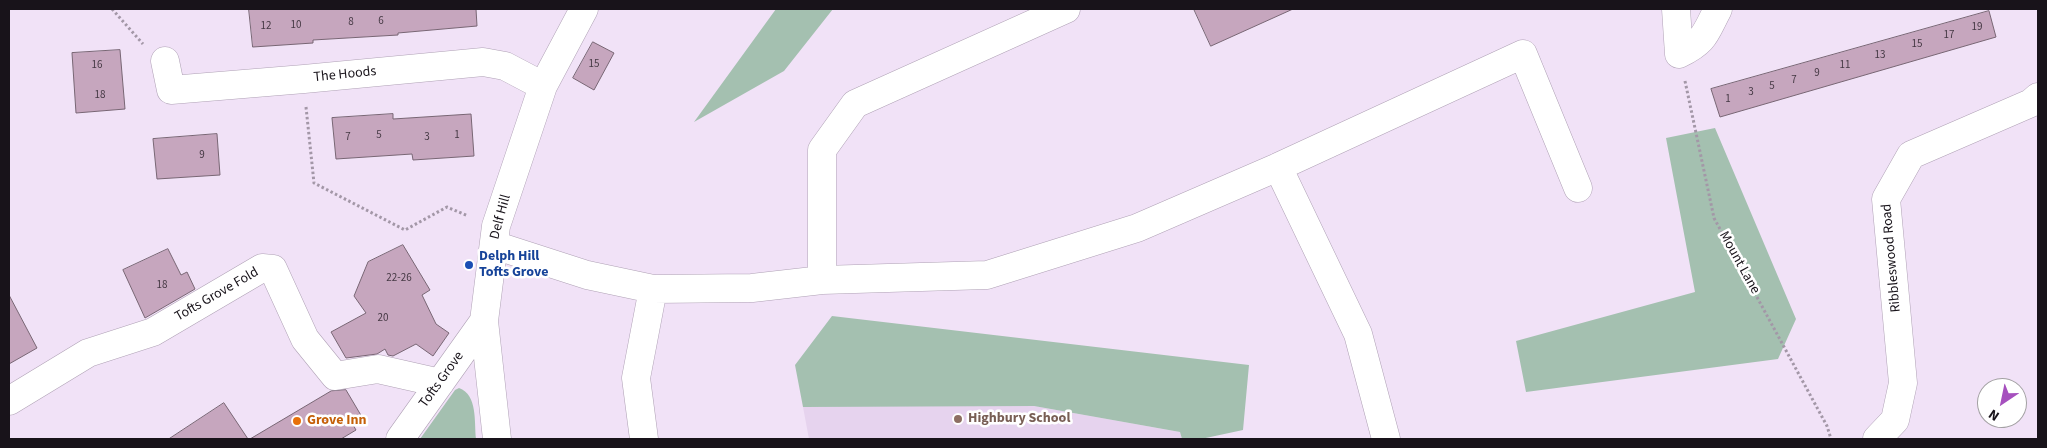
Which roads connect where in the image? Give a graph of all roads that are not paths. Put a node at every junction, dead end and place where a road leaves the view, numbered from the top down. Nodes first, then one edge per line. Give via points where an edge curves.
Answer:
1 (584, 9) edge
2 (1066, 9) edge
3 (1676, 9) edge
4 (1718, 9) edge
5 (165, 61) road end
6 (543, 86) junction
7 (2038, 97) edge
8 (1278, 167) junction
9 (1578, 188) dead end
10 (495, 235) junction
11 (822, 280) junction
12 (654, 289) junction
13 (484, 321) junction
14 (440, 383) junction
15 (9, 401) edge
16 (400, 439) edge
17 (497, 439) edge
18 (644, 439) edge
19 (1386, 439) edge
20 (1877, 439) edge

1 - 6 street, Delf Hill
2 - 11 street via 855,104 822,150
3 - 4 street via 1681,64 1702,40
5 - 6 street, The Hoods via 171,90 482,62 505,66
6 - 10 street, Delf Hill
7 - 20 street, Ribbleswood Road via 2031,103 1911,155 1886,199 1903,383 1895,420
8 - 9 street via 1523,54
8 - 11 street via 1137,228 987,275
8 - 19 street via 1358,334
10 - 12 street via 587,275
10 - 13 street, Delf Hill
11 - 12 street via 752,288
12 - 18 street via 636,378
13 - 14 street, Tofts Grove
13 - 17 street, Delf Hill
14 - 15 street, Tofts Grove Fold via 378,369 335,376 305,339 273,269 262,268 153,332 88,353
14 - 16 street, Tofts Grove

